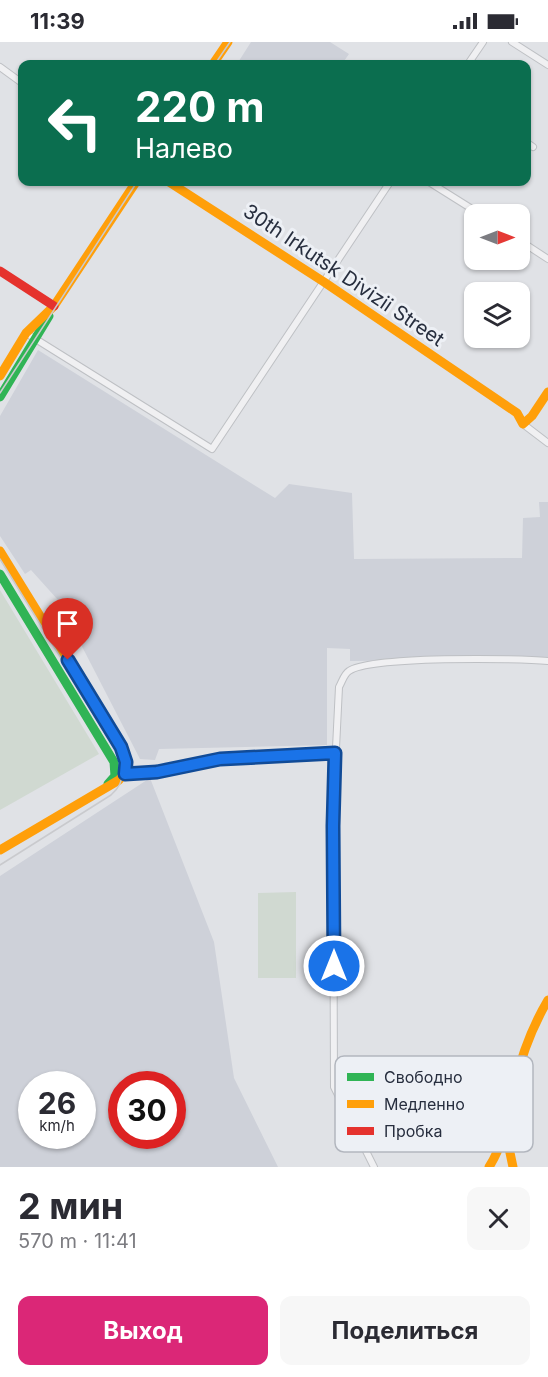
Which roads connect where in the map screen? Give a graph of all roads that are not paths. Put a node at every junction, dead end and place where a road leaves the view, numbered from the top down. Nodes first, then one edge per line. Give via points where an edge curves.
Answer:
1 (228, 42) edge
2 (483, 42) edge
3 (512, 42) edge
4 (216, 60) edge
5 (471, 60) edge
6 (548, 65) edge
7 (0, 68) edge
8 (18, 80) edge
9 (133, 186) edge
10 (175, 186) edge
11 (387, 186) edge
12 (435, 186) edge
13 (464, 204) edge
14 (530, 247) edge
15 (548, 259) edge
16 (0, 271) edge
17 (324, 282) junction
18 (54, 306) junction
19 (26, 333) junction
20 (36, 340) junction
21 (0, 376) edge
22 (548, 392) edge
23 (0, 397) edge
24 (523, 424) junction
25 (548, 443) edge
26 (0, 551) edge
27 (0, 574) edge
28 (548, 661) edge
29 (335, 753) junction
30 (125, 774) junction
31 (108, 785) junction
32 (0, 850) edge
33 (548, 1000) edge
34 (524, 1056) edge
35 (335, 1089) edge
36 (366, 1152) edge
37 (497, 1152) edge
38 (510, 1152) edge
39 (374, 1167) edge
40 (489, 1167) edge
41 (513, 1167) edge

1 - 4 main road
2 - 5 street
3 - 6 street
7 - 8 street
9 - 18 main road
10 - 17 main road, 30th Irkutsk Divizii Street
11 - 17 street
12 - 13 street
14 - 15 street
16 - 18 main road
17 - 20 street via 213,449
17 - 24 main road, 30th Irkutsk Divizii Street via 517,413
18 - 19 main road
18 - 20 main road
19 - 20 street
19 - 21 main road
20 - 23 main road
22 - 24 main road
24 - 25 street
26 - 30 main road via 121,747
27 - 31 main road via 114,762 115,776
28 - 29 street via 405,661 360,666 347,672 339,687
29 - 30 street via 220,759 157,772
29 - 35 street
30 - 31 main road
31 - 32 main road
33 - 34 main road
36 - 39 street
37 - 40 main road
38 - 41 main road

